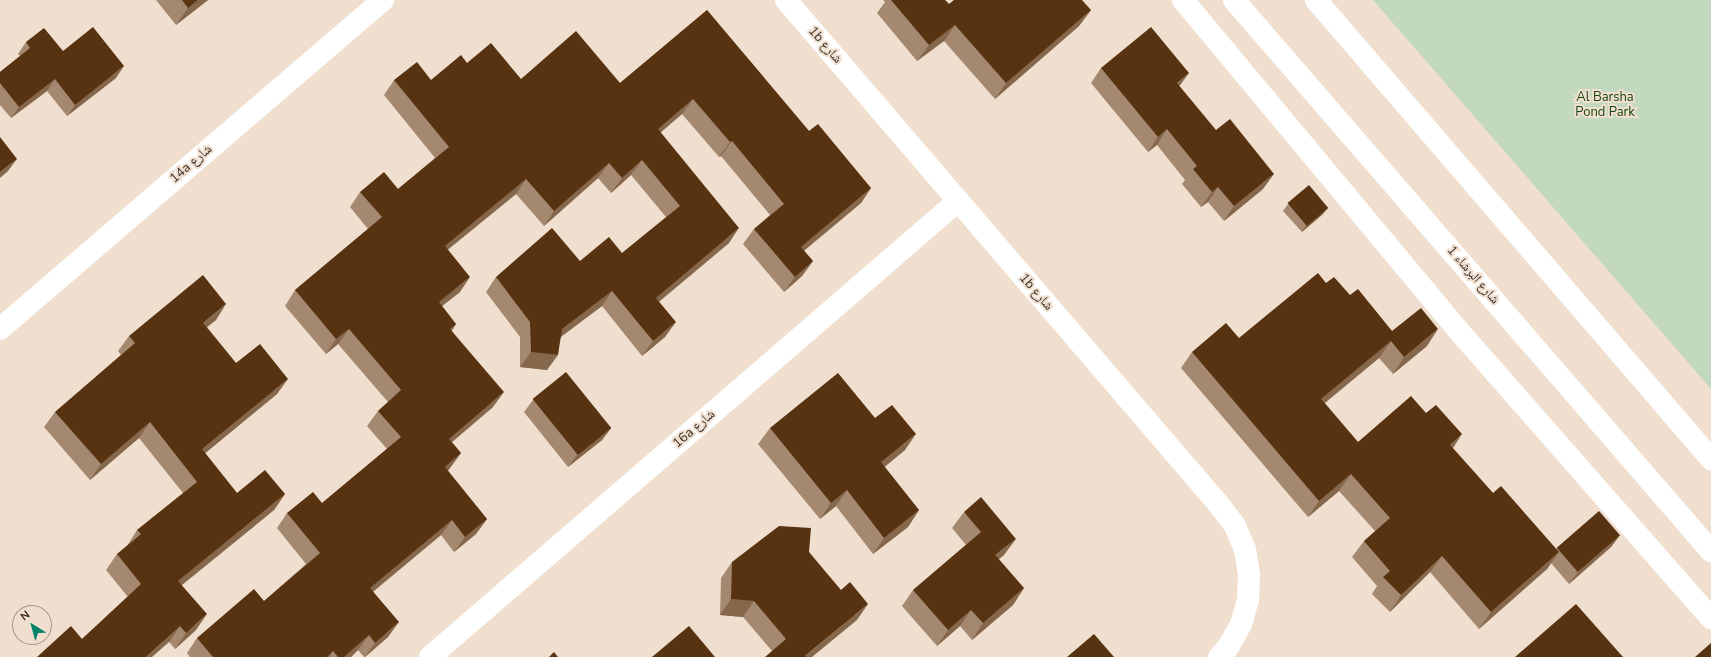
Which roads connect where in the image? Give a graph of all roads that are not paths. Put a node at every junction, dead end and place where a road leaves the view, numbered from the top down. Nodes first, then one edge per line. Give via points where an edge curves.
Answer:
1 (383, 0) edge
2 (786, 0) edge
3 (1183, 0) edge
4 (1234, 0) edge
5 (1316, 0) edge
6 (958, 201) junction
7 (0, 329) edge
8 (1711, 459) edge
9 (1711, 551) edge
10 (1711, 618) edge
11 (430, 657) edge
12 (1219, 657) edge

1 - 7 street, 14a شارع
2 - 6 street, 1b شارع
3 - 10 street via 1458,329
4 - 9 street, شارع البرشاء 1
5 - 8 street
6 - 11 street, 16a شارع
6 - 12 street, 1b شارع via 1235,526 1245,549 1249,574 1248,600 1241,624

